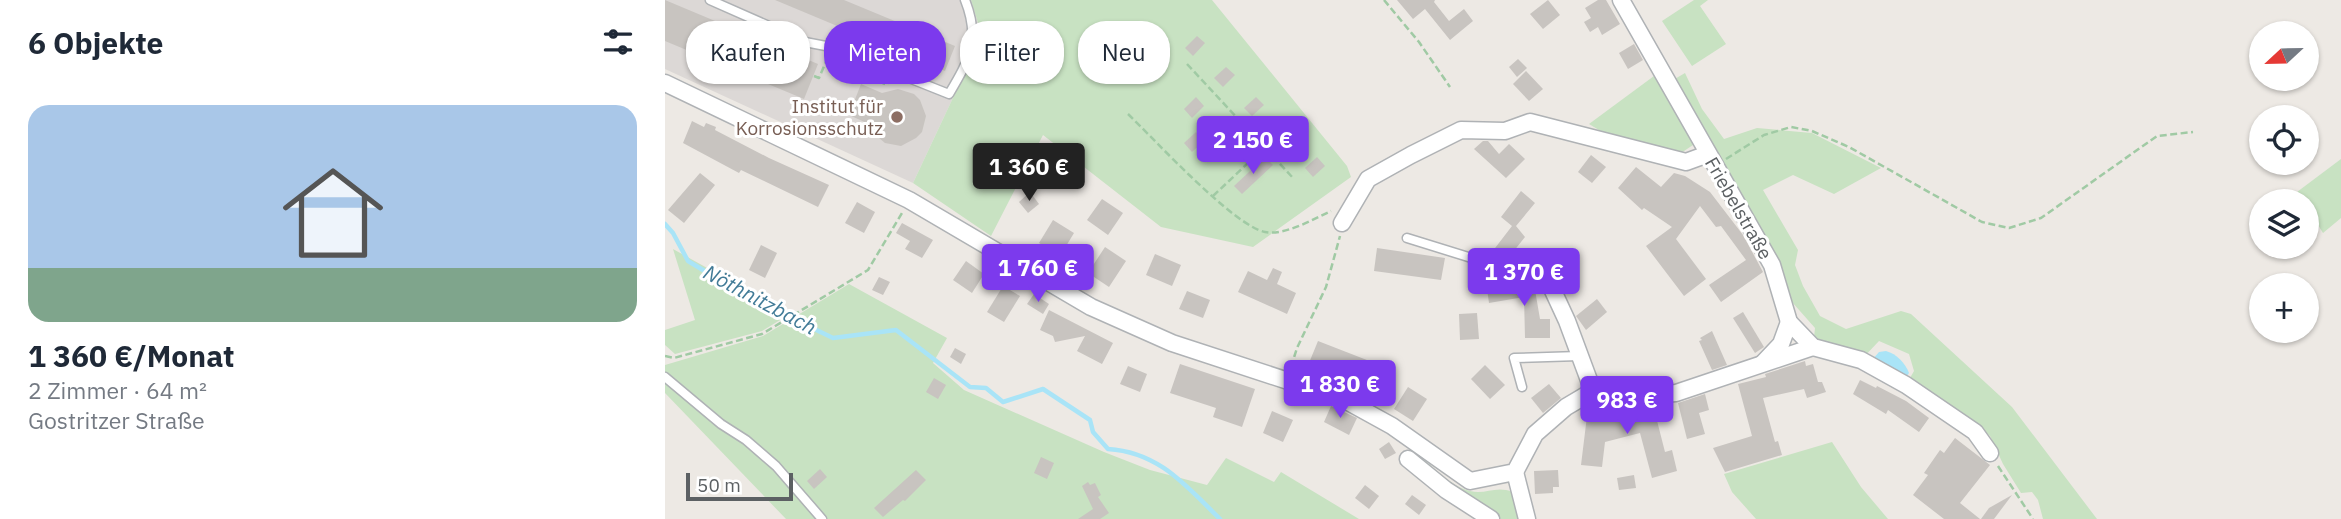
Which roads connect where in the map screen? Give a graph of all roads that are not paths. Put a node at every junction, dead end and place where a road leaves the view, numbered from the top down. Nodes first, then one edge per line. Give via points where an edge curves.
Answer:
1 (710, 0) edge
2 (965, 0) edge
3 (1621, 0) edge
4 (665, 83) edge
5 (1711, 160) junction
6 (1342, 223) road end
7 (1408, 238) dead end
8 (1549, 282) joint
9 (1789, 322) junction
10 (1813, 347) junction
11 (1579, 356) junction
12 (1762, 365) junction
13 (665, 377) edge
14 (1522, 387) dead end
15 (1593, 391) junction
16 (1990, 453) road end
17 (1408, 459) dead end
18 (1515, 472) junction
19 (822, 519) edge
20 (1491, 519) edge
21 (1527, 519) edge

1 - 2 lane via 805,42 831,47 949,94 968,61 974,38
3 - 5 street, Friebelstraße
4 - 18 street via 909,200 1091,307 1172,343 1343,399 1392,426 1470,481
5 - 6 street via 1686,162 1530,122 1506,131 1461,130 1368,179
5 - 9 street, Friebelstraße via 1772,265
7 - 8 lane
8 - 11 street
9 - 10 street, Friebelstraße
9 - 12 street via 1781,344
10 - 12 street
10 - 16 street via 1861,360 1906,385 1975,432
11 - 14 lane via 1514,358
11 - 15 street
12 - 15 street via 1676,393
13 - 19 lane via 776,466
15 - 18 street via 1535,434
17 - 20 street
18 - 21 street

